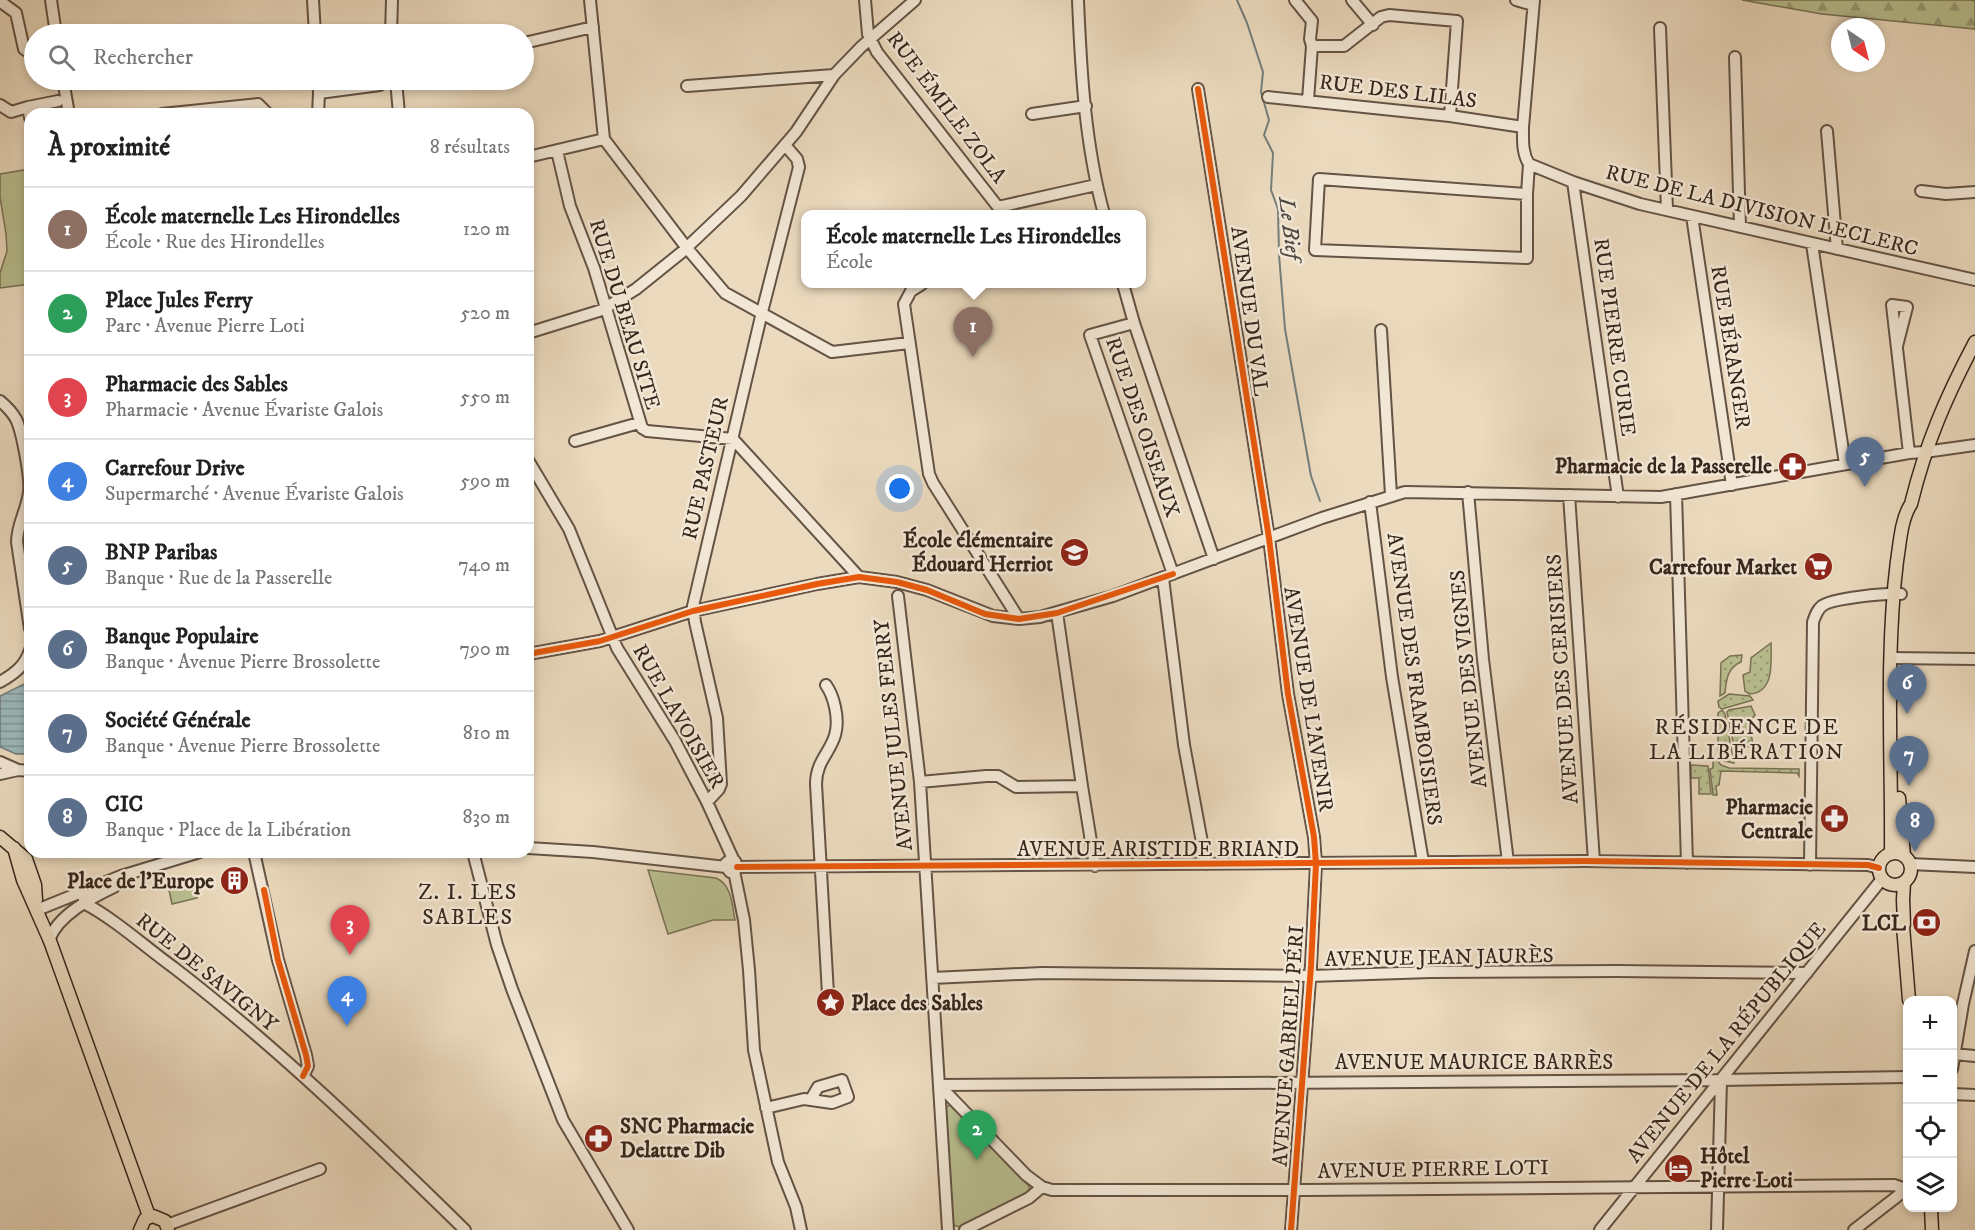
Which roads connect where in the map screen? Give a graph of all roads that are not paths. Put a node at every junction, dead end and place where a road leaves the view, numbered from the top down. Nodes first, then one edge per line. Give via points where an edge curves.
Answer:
1 (51, 0) edge
2 (313, 0) edge
3 (392, 0) edge
4 (590, 0) edge
5 (865, 0) edge
6 (915, 0) edge
7 (1078, 0) edge
8 (1295, 0) edge
9 (1352, 0) edge
10 (1516, 0) edge
11 (1, 2) edge
12 (1533, 2) edge
13 (55, 24) edge
14 (314, 24) edge
15 (391, 24) edge
16 (1373, 25) junction
17 (593, 27) junction
18 (1659, 28) dead end
19 (871, 38) junction
20 (534, 41) edge
21 (1312, 46) junction
22 (24, 49) edge
23 (1735, 57) dead end
24 (834, 75) junction
25 (687, 86) dead end
26 (1198, 89) dead end
27 (65, 90) edge
28 (319, 90) edge
29 (336, 90) edge
30 (383, 90) edge
31 (397, 90) edge
32 (319, 93) junction
33 (398, 96) junction
34 (1268, 96) dead end
35 (1308, 100) junction
36 (58, 101) dead end
37 (0, 105) edge
38 (1086, 106) junction
39 (41, 108) edge
40 (68, 108) edge
41 (220, 108) edge
42 (262, 108) edge
43 (318, 108) edge
44 (399, 108) edge
45 (24, 113) edge
46 (1032, 114) dead end
47 (1450, 116) junction
48 (1523, 127) junction
49 (1827, 130) dead end
50 (604, 139) junction
51 (785, 145) junction
52 (557, 151) junction
53 (534, 156) edge
54 (1529, 164) junction
55 (1573, 182) junction
56 (1096, 185) junction
57 (1921, 191) dead end
58 (1975, 192) edge
59 (1527, 194) junction
60 (1667, 209) junction
61 (994, 210) edge
62 (999, 210) edge
63 (1103, 210) edge
64 (1692, 216) junction
65 (1740, 227) junction
66 (1812, 244) junction
67 (686, 247) junction
68 (1838, 249) junction
69 (1975, 280) edge
70 (916, 288) edge
71 (1124, 288) edge
72 (606, 308) junction
73 (762, 312) junction
74 (1134, 323) junction
75 (1381, 330) dead end
76 (534, 331) edge
77 (1975, 342) edge
78 (909, 343) junction
79 (1897, 346) dead end
80 (0, 401) edge
81 (639, 423) junction
82 (733, 440) junction
83 (575, 441) dead end
84 (1975, 445) edge
85 (1925, 452) junction
86 (24, 453) edge
87 (1909, 453) junction
88 (1845, 464) junction
89 (534, 470) edge
90 (1732, 485) junction
91 (1468, 492) junction
92 (1676, 494) junction
93 (1391, 495) junction
94 (1569, 495) junction
95 (1618, 497) junction
96 (1370, 502) junction
97 (24, 511) edge
98 (1269, 538) junction
99 (1214, 559) junction
100 (1168, 576) junction
101 (859, 577) junction
102 (24, 589) edge
103 (1897, 594) junction
104 (898, 596) dead end
105 (693, 611) junction
106 (1057, 613) junction
107 (1019, 619) junction
108 (613, 638) junction
109 (534, 653) edge
110 (1894, 658) junction
111 (1975, 659) edge
112 (24, 664) edge
113 (0, 682) edge
114 (826, 685) dead end
115 (0, 762) edge
116 (18, 770) junction
117 (24, 770) edge
118 (0, 774) edge
119 (920, 782) junction
120 (1082, 786) junction
121 (1891, 801) junction
122 (707, 802) junction
123 (1899, 812) junction
124 (0, 837) edge
125 (534, 848) edge
126 (181, 858) edge
127 (256, 858) edge
128 (474, 858) edge
129 (1902, 858) junction
130 (1594, 861) junction
131 (1423, 862) junction
132 (1508, 862) junction
133 (1687, 863) junction
134 (1206, 864) junction
135 (1316, 864) junction
136 (1810, 864) junction
137 (926, 866) junction
138 (1095, 866) junction
139 (733, 867) junction
140 (822, 867) junction
141 (1975, 867) edge
142 (1883, 877) junction
143 (1905, 882) junction
144 (98, 891) junction
145 (84, 898) junction
146 (39, 915) junction
147 (107, 917) junction
148 (59, 924) junction
149 (1902, 926) junction
150 (49, 940) junction
151 (1975, 951) edge
152 (1807, 973) junction
153 (1310, 976) junction
154 (932, 978) junction
155 (1909, 996) edge
156 (830, 1004) dead end
157 (1955, 1050) edge
158 (1957, 1054) edge
159 (1975, 1056) edge
160 (303, 1076) junction
161 (1903, 1077) edge
162 (1721, 1080) junction
163 (1303, 1083) junction
164 (939, 1085) junction
165 (1957, 1094) edge
166 (1975, 1095) edge
167 (811, 1099) dead end
168 (766, 1108) junction
169 (320, 1169) dead end
170 (1718, 1185) junction
171 (1042, 1187) junction
172 (1634, 1187) junction
173 (1903, 1188) edge
174 (1294, 1190) junction
175 (1903, 1192) edge
176 (1923, 1212) edge
177 (1930, 1212) edge
178 (149, 1216) junction
179 (168, 1227) edge
180 (1926, 1228) edge
181 (140, 1230) edge
182 (465, 1230) edge
183 (628, 1230) edge
184 (801, 1230) edge
185 (948, 1230) edge
186 (965, 1230) edge
187 (1291, 1230) edge
188 (1600, 1230) edge
189 (1717, 1230) edge
190 (1854, 1230) edge

1 - 13 street
2 - 14 street
3 - 15 street
4 - 17 street
5 - 19 street, RUE ÉMILE ZOLA
6 - 19 street
7 - 38 street
8 - 21 street via 1312,21
9 - 16 street
10 - 12 street
11 - 22 street via 16,13
12 - 48 street
16 - 21 street via 1344,46
16 - 47 street via 1389,15 1457,21
17 - 20 street
17 - 50 street
18 - 60 street
19 - 24 street
19 - 61 street, RUE ÉMILE ZOLA
21 - 35 street
23 - 65 street
24 - 25 street
24 - 51 street
26 - 98 street, AVENUE DU VAL
27 - 40 street
28 - 32 street
29 - 32 street
30 - 33 street
31 - 33 street
32 - 43 street
33 - 44 street
34 - 35 street, RUE DES LILAS
35 - 47 street, RUE DES LILAS
36 - 39 street
37 - 45 street via 11,112
38 - 46 street
38 - 56 street
41 - 42 street via 258,104
47 - 48 street, RUE DES LILAS
48 - 54 street via 1523,146
49 - 68 street
50 - 52 street
50 - 67 street
51 - 67 street via 741,196
51 - 73 street, RUE PASTEUR via 799,167
52 - 53 street
52 - 72 street, RUE DU BEAU SITE via 570,206
54 - 55 street, RUE DE LA DIVISION LECLERC
54 - 59 street
55 - 60 street, RUE DE LA DIVISION LECLERC
55 - 95 street, RUE PIERRE CURIE
56 - 62 street, RUE ÉMILE ZOLA
56 - 63 street
57 - 58 street
59 - 59 street via 1527,258 1315,250 1318,178
60 - 64 street, RUE DE LA DIVISION LECLERC
64 - 65 street, RUE DE LA DIVISION LECLERC
64 - 90 street, RUE BÉRANGER
65 - 66 street, RUE DE LA DIVISION LECLERC
66 - 68 street, RUE DE LA DIVISION LECLERC
66 - 88 street
67 - 72 street via 636,289
67 - 73 street via 725,293
68 - 69 street, RUE DE LA DIVISION LECLERC
70 - 78 street via 904,304
71 - 74 street
72 - 76 street
72 - 81 street, RUE DU BEAU SITE
73 - 78 street via 832,352
73 - 82 street, RUE PASTEUR
74 - 99 street
74 - 100 street, RUE DES OISEAUX via 1090,335
75 - 93 street
77 - 85 main road via 1950,388
78 - 107 street via 929,474
79 - 87 street
80 - 86 street via 15,418
81 - 82 street, RUE DU BEAU SITE via 647,431
81 - 83 street
82 - 101 street
82 - 105 street, RUE PASTEUR
84 - 85 street
85 - 87 street
85 - 103 main road via 1911,504 1914,512
87 - 88 street
88 - 90 street
89 - 108 street, RUE LAVOISIER via 569,529
90 - 92 street
91 - 93 street
91 - 94 street
91 - 132 street, AVENUE DES VIGNES via 1483,659
92 - 95 street
92 - 133 street
93 - 96 street
94 - 95 street
94 - 130 street, AVENUE DES CERISIERS
96 - 98 street
96 - 131 street, AVENUE DES FRAMBOISIERS via 1392,677
97 - 102 street via 17,529
98 - 99 street
98 - 135 street, AVENUE DE L'AVENIR via 1288,694
99 - 100 street
100 - 106 street
100 - 134 street via 1184,745
101 - 105 street
101 - 107 street via 897,582 927,590 985,615
103 - 110 main road
103 - 136 street via 1828,602 1819,608 1813,622
104 - 119 street, AVENUE JULES FERRY
105 - 108 street
105 - 122 street, RUE PASTEUR via 717,718 721,784
106 - 107 street
106 - 120 street
108 - 109 street
108 - 122 street, RUE LAVOISIER
110 - 111 street
110 - 121 main road
110 - 123 main road
112 - 113 street
114 - 140 street via 837,725 834,741 816,775
115 - 116 street
116 - 117 street
116 - 118 street
119 - 120 street via 998,776 1016,787
119 - 137 street, AVENUE JULES FERRY
120 - 138 street
121 - 123 main road
121 - 129 main road
122 - 139 street, RUE LAVOISIER
123 - 129 main road
124 - 146 main road via 14,848
125 - 139 street, AVENUE ARISTIDE BRIAND
126 - 144 street via 140,871
127 - 160 street via 278,960 306,1055 308,1066
128 - 183 street via 512,989 563,1120
129 - 141 street
129 - 142 main road via 1882,860
129 - 143 main road via 1909,877
130 - 132 street, AVENUE ARISTIDE BRIAND
130 - 133 street, AVENUE ARISTIDE BRIAND
131 - 132 street, AVENUE ARISTIDE BRIAND
131 - 135 street, AVENUE ARISTIDE BRIAND
133 - 136 street, AVENUE ARISTIDE BRIAND
134 - 135 street, AVENUE ARISTIDE BRIAND
134 - 138 street, AVENUE ARISTIDE BRIAND
135 - 153 street, AVENUE GABRIEL PÉRI
136 - 142 street, AVENUE ARISTIDE BRIAND via 1872,865
137 - 138 street, AVENUE ARISTIDE BRIAND
137 - 140 street, AVENUE ARISTIDE BRIAND
137 - 154 street, AVENUE JULES FERRY
139 - 140 street, AVENUE ARISTIDE BRIAND
139 - 168 street, RUE LAVOISIER via 746,940 754,1050
140 - 156 street
142 - 143 main road via 1893,885
142 - 149 main road
142 - 152 street, AVENUE DE LA RÉPUBLIQUE
143 - 149 main road
144 - 145 street
144 - 147 street
145 - 146 street
145 - 147 street, RUE DE SAVIGNY
145 - 148 street
146 - 148 street via 49,924
146 - 150 main road
147 - 160 street, RUE DE SAVIGNY via 215,1000
148 - 150 street
149 - 155 main road
150 - 178 main road
151 - 157 street
152 - 153 street, AVENUE JEAN JAURÈS via 1617,970
152 - 162 street, AVENUE DE LA RÉPUBLIQUE
153 - 154 street, AVENUE JEAN JAURÈS via 1042,973
153 - 163 street, AVENUE GABRIEL PÉRI
154 - 164 street, AVENUE JULES FERRY
158 - 159 street
160 - 182 street, RUE DE SAVIGNY
161 - 162 street, AVENUE MAURICE BARRÈS
162 - 163 street, AVENUE MAURICE BARRÈS
162 - 170 street
162 - 172 street, AVENUE DE LA RÉPUBLIQUE
163 - 164 street, AVENUE MAURICE BARRÈS
163 - 174 street, AVENUE GABRIEL PÉRI
164 - 171 street
164 - 185 street, AVENUE JULES FERRY
165 - 166 street
167 - 168 street
168 - 184 street, RUE LAVOISIER via 778,1162
169 - 179 street
170 - 172 street, AVENUE PIERRE LOTI
170 - 173 street, AVENUE PIERRE LOTI
170 - 189 street
171 - 174 street, AVENUE PIERRE LOTI via 1066,1191
171 - 186 street via 1029,1198
172 - 174 street, AVENUE PIERRE LOTI
172 - 188 street, AVENUE DE LA RÉPUBLIQUE
174 - 187 street, AVENUE GABRIEL PÉRI
175 - 190 street
176 - 180 main road
177 - 180 main road
178 - 179 main road via 158,1216
178 - 181 main road

